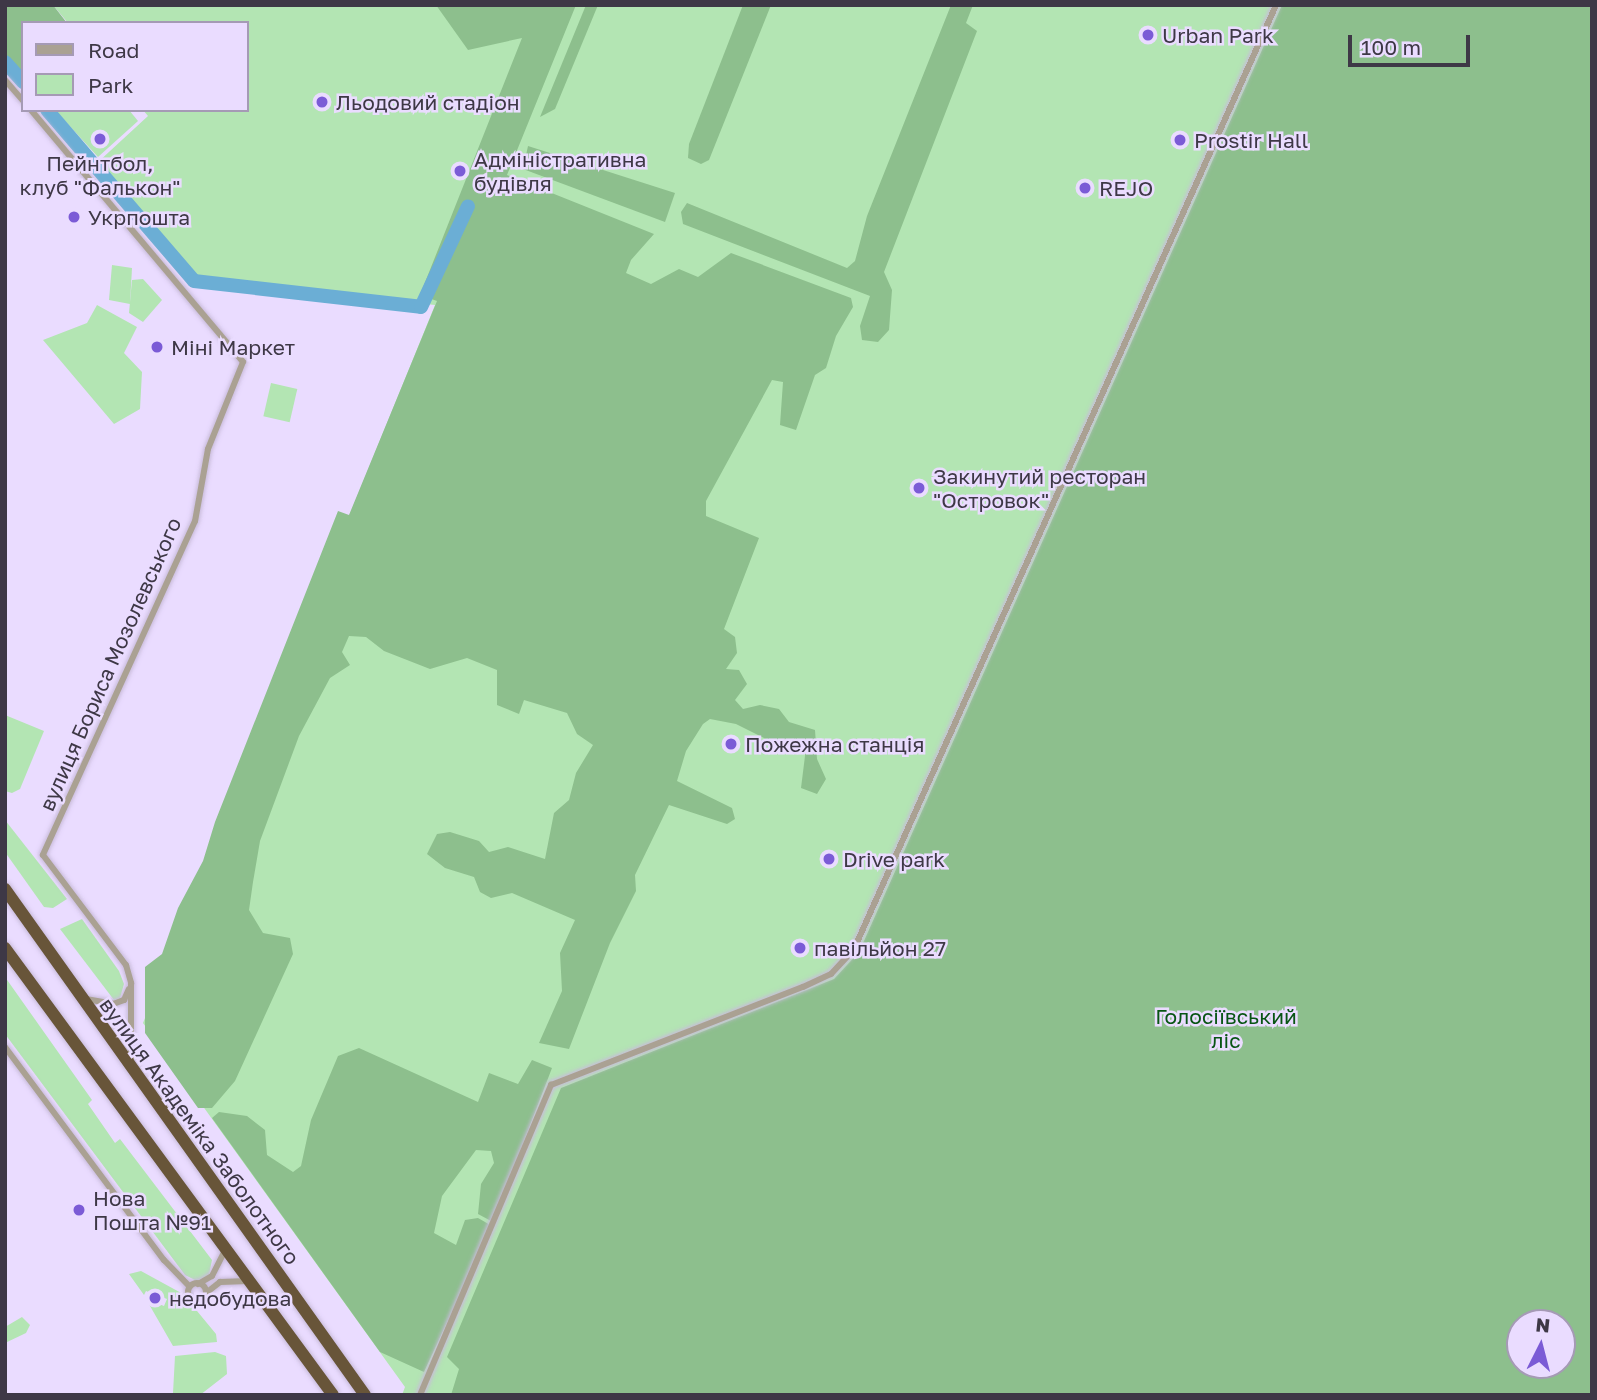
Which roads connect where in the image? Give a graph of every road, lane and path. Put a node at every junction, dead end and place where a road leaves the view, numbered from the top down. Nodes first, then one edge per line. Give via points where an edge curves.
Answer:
1 (1276, 5) edge
2 (5, 80) edge
3 (21, 99) edge
4 (33, 112) edge
5 (5, 889) edge
6 (5, 948) edge
7 (131, 983) junction
8 (80, 997) junction
9 (5, 1047) edge
10 (131, 1067) junction
11 (225, 1250) junction
12 (248, 1281) junction
13 (198, 1284) junction
14 (190, 1287) junction
15 (206, 1293) junction
16 (332, 1395) edge
17 (365, 1395) edge
18 (420, 1395) edge

1 - 18 street via 854,949 831,974 803,988 551,1085
2 - 3 street
4 - 7 street, вулиця Бориса Мозолевського via 243,362 208,449 195,521 43,855 126,965
5 - 8 highway, вулиця Академіка Заболотного
6 - 11 highway
7 - 8 street via 120,1002
7 - 10 street
8 - 10 highway, вулиця Академіка Заболотного
9 - 14 street via 164,1260
10 - 17 highway, вулиця Академіка Заболотного
11 - 12 highway
11 - 13 street via 212,1276
12 - 15 street via 220,1282
12 - 16 highway
13 - 14 street
13 - 15 street
14 - 15 street via 189,1295 195,1301

